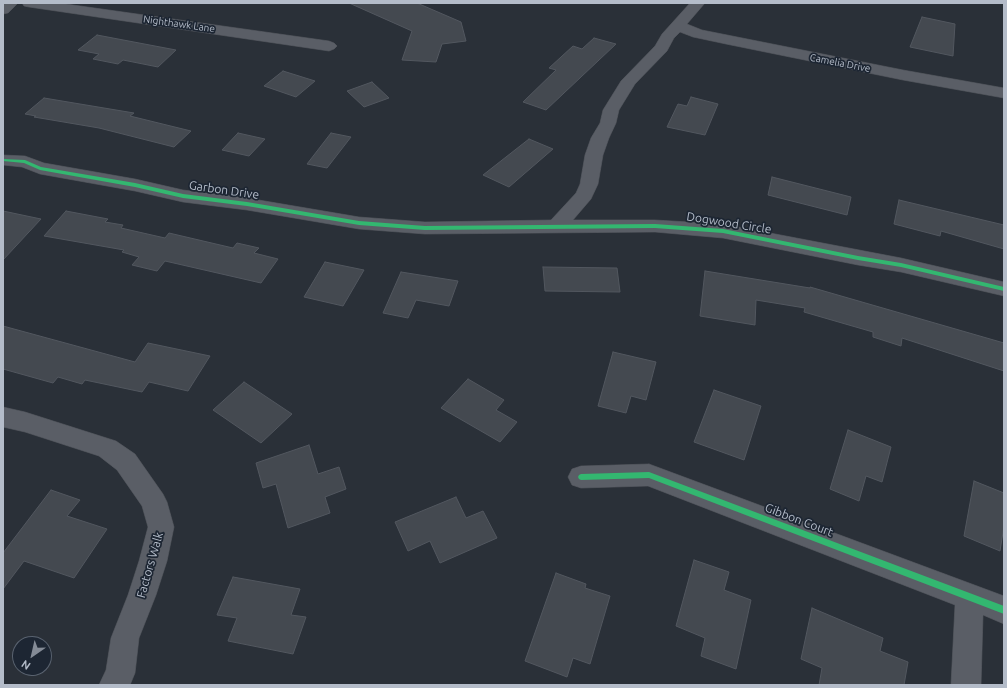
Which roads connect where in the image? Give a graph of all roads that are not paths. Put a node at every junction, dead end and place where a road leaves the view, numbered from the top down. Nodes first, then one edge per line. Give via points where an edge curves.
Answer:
1 (11, 3) edge
2 (29, 3) edge
3 (698, 3) edge
4 (3, 10) edge
5 (678, 26) junction
6 (329, 46) dead end
7 (1004, 93) edge
8 (3, 160) edge
9 (556, 227) junction
10 (445, 228) joint
11 (1004, 289) edge
12 (3, 417) edge
13 (581, 477) dead end
14 (970, 598) junction
15 (1004, 610) edge
16 (114, 685) edge
17 (966, 685) edge

1 - 4 street
2 - 6 street, Nighthawk Lane
3 - 5 street
5 - 7 street, Camelia Drive via 698,34 726,40
5 - 9 street via 667,37 662,48 629,82 611,110 594,155 589,184 584,195
8 - 10 street, Garbon Drive via 25,162 40,168 183,196 359,223
9 - 10 street, Dogwood Circle
9 - 11 street, Dogwood Circle via 655,226 723,231 901,265
12 - 16 street, Factors Walk via 107,448 126,462 154,502 161,527 153,561 125,638 120,673
13 - 14 street, Gibbon Court via 649,475
14 - 15 street, Gibbon Court
14 - 17 street

